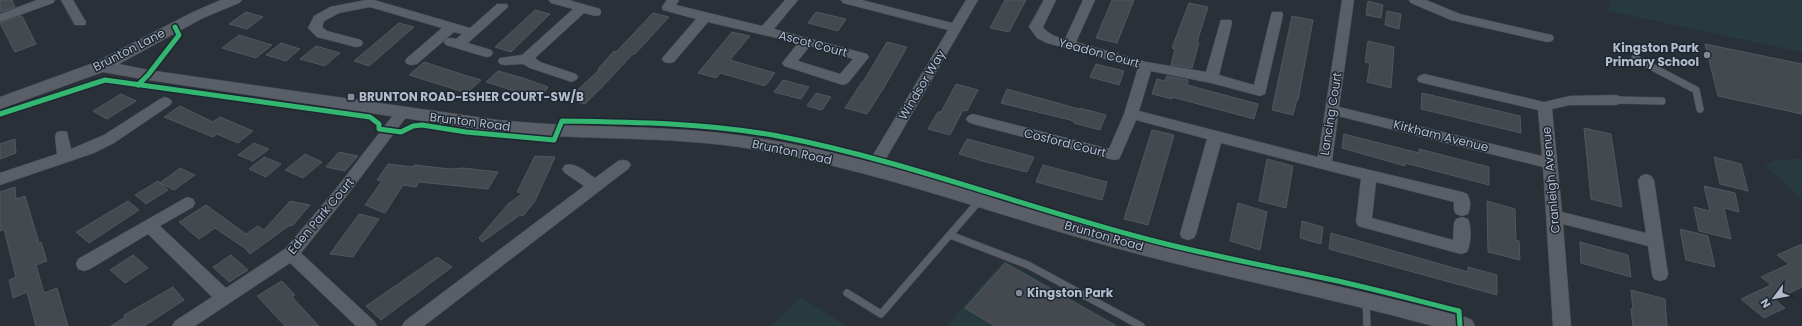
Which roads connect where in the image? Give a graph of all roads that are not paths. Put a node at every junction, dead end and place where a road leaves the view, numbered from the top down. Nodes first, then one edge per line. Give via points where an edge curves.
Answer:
1 (49, 0) edge
2 (67, 0) edge
3 (234, 0) edge
4 (403, 0) edge
5 (555, 0) edge
6 (673, 0) edge
7 (792, 0) edge
8 (847, 0) edge
9 (972, 0) edge
10 (1050, 0) edge
11 (1089, 0) edge
12 (1348, 0) edge
13 (1415, 0) edge
14 (884, 4) edge
15 (1438, 5) edge
16 (502, 7) dead end
17 (392, 9) junction
18 (1277, 16) dead end
19 (705, 17) junction
20 (0, 18) edge
21 (80, 22) dead end
22 (1226, 23) dead end
23 (452, 27) junction
24 (956, 28) junction
25 (765, 31) junction
26 (472, 33) junction
27 (438, 38) junction
28 (1547, 38) dead end
29 (807, 41) junction
30 (356, 43) dead end
31 (459, 44) junction
32 (1069, 44) junction
33 (486, 53) dead end
34 (1635, 58) dead end
35 (526, 59) junction
36 (668, 59) dead end
37 (412, 61) dead end
38 (505, 61) dead end
39 (102, 66) junction
40 (1146, 66) junction
41 (571, 77) dead end
42 (1211, 78) junction
43 (1424, 79) dead end
44 (1616, 100) joint
45 (1662, 101) dead end
46 (0, 102) edge
47 (165, 102) dead end
48 (1545, 107) junction
49 (1700, 109) dead end
50 (1333, 110) junction
51 (402, 113) junction
52 (1131, 114) junction
53 (973, 119) dead end
54 (62, 136) dead end
55 (1215, 136) junction
56 (64, 158) junction
57 (1549, 163) junction
58 (1324, 164) junction
59 (623, 165) dead end
60 (570, 169) dead end
61 (872, 170) junction
62 (1369, 175) junction
63 (0, 180) edge
64 (1646, 180) dead end
65 (595, 186) junction
66 (980, 200) junction
67 (188, 203) dead end
68 (1555, 216) junction
69 (149, 225) junction
70 (1188, 234) dead end
71 (950, 235) junction
72 (1655, 242) junction
73 (291, 254) junction
74 (84, 264) dead end
75 (1660, 274) dead end
76 (847, 294) dead end
77 (225, 298) junction
78 (1366, 300) junction
79 (181, 326) edge
80 (368, 326) edge
81 (411, 326) edge
82 (1141, 326) edge
83 (1367, 326) edge
84 (1465, 326) edge
85 (1562, 326) edge

1 - 20 street
2 - 21 street
3 - 39 street, Brunton Lane via 198,15
4 - 17 street
5 - 35 street via 589,10
6 - 19 street, Ascot Court via 668,7
7 - 25 street, Ascot Court
8 - 14 street
9 - 24 street, Windsor Way
10 - 32 street, Yeadon Court via 1036,27 1042,35
11 - 32 street
12 - 50 street, Lancing Court
13 - 15 street
14 - 24 street
15 - 28 street via 1468,21
16 - 26 street
17 - 23 street
17 - 30 street via 370,3 335,10 320,19 315,28 322,34
18 - 42 street, Yeadon Court via 1260,91
19 - 25 street, Ascot Court
19 - 36 street
22 - 42 street
23 - 26 street
23 - 27 street
24 - 61 street, Windsor Way
25 - 29 street, Ascot Court
26 - 31 street
27 - 31 street
27 - 37 street
29 - 29 street, Ascot Court via 790,63 843,80 862,57
31 - 33 street
32 - 40 street, Yeadon Court
34 - 49 lane via 1696,90
35 - 38 street
35 - 41 street via 535,65
39 - 46 street, Brunton Lane
39 - 51 street, Brunton Road
40 - 42 street, Yeadon Court
40 - 52 street, Yeadon Court
43 - 48 street
44 - 45 lane
44 - 48 street via 1562,101
47 - 56 street via 109,139
48 - 57 street, Cranleigh Avenue
50 - 57 street, Kirkham Avenue
50 - 58 street, Lancing Court
51 - 61 street, Brunton Road via 516,128 716,138 785,149
51 - 73 street, Eden Park Court
52 - 53 street, Cosford Court via 1114,155
52 - 55 street, Lancing Court
54 - 56 street
55 - 58 street, Lancing Court
55 - 70 street
56 - 63 street
57 - 68 street, Cranleigh Avenue
58 - 62 street
59 - 65 street
60 - 65 street
61 - 66 street, Brunton Road
62 - 62 street via 1364,222 1461,248 1462,198
64 - 72 street
65 - 81 street
66 - 71 lane
66 - 78 street, Brunton Road via 1183,258
67 - 69 street
68 - 72 street
68 - 85 street, Cranleigh Avenue
69 - 74 street
69 - 77 street
71 - 76 lane via 881,314
71 - 82 lane via 1028,266
72 - 75 street
73 - 77 street, Eden Park Court
73 - 80 street
77 - 79 street, Eden Park Court
78 - 83 lane
78 - 84 street, Brunton Road

